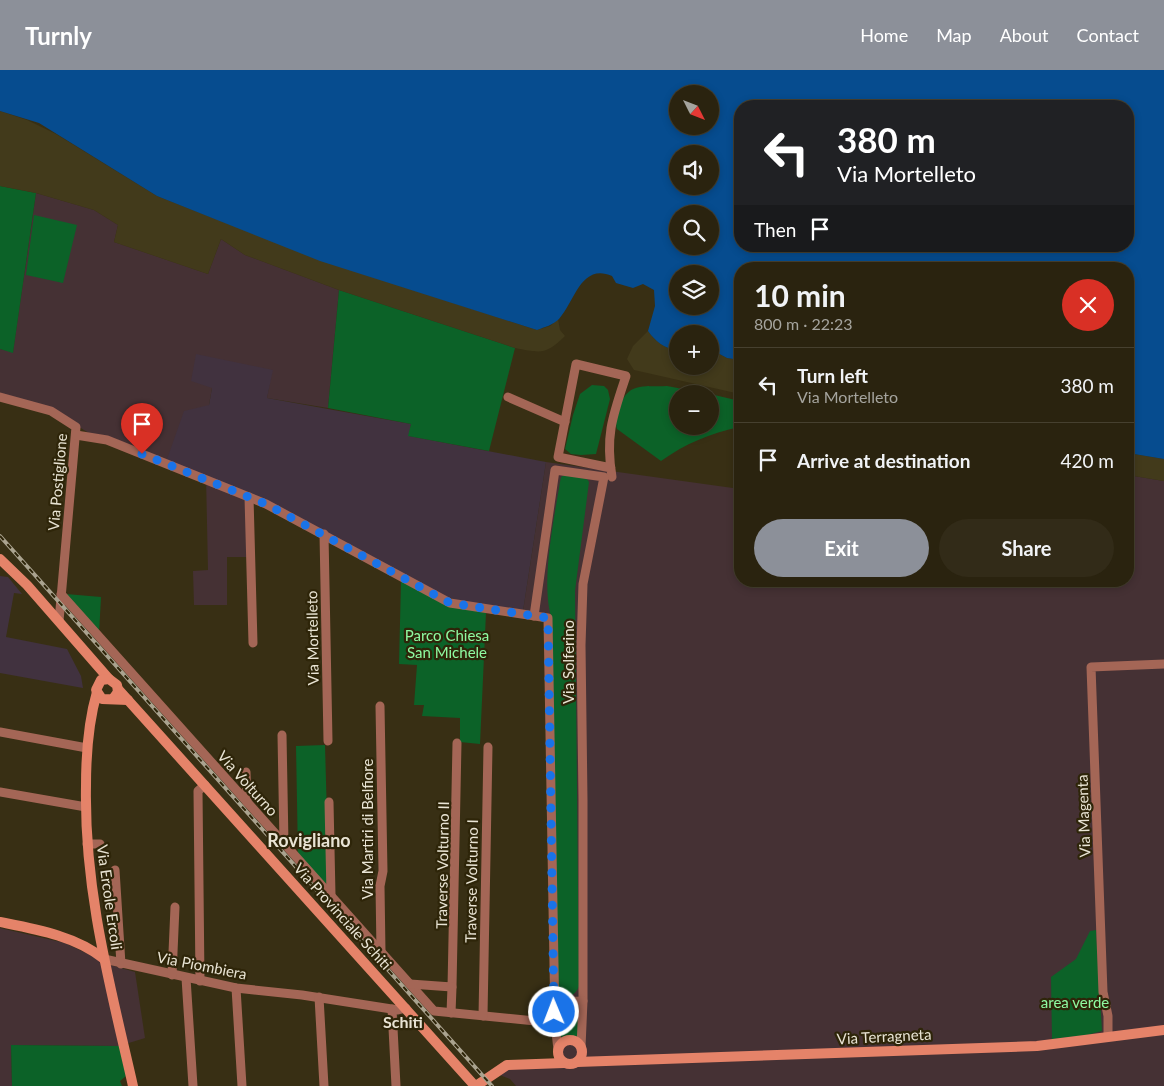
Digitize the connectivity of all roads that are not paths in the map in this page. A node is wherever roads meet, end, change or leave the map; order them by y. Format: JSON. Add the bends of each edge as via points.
{"nodes":[{"id":1,"x":0,"y":397,"type":"edge"},
{"id":2,"x":508,"y":397,"type":"dead end"},
{"id":3,"x":565,"y":422,"type":"junction"},
{"id":4,"x":76,"y":435,"type":"junction"},
{"id":5,"x":249,"y":497,"type":"junction"},
{"id":6,"x":324,"y":534,"type":"junction"},
{"id":7,"x":0,"y":560,"type":"edge"},
{"id":8,"x":62,"y":594,"type":"junction"},
{"id":9,"x":534,"y":616,"type":"junction"},
{"id":10,"x":59,"y":621,"type":"junction"},
{"id":11,"x":253,"y":644,"type":"dead end"},
{"id":12,"x":1164,"y":664,"type":"edge"},
{"id":13,"x":102,"y":684,"type":"junction"},
{"id":14,"x":118,"y":689,"type":"junction"},
{"id":15,"x":110,"y":700,"type":"junction"},
{"id":16,"x":128,"y":700,"type":"junction"},
{"id":17,"x":380,"y":706,"type":"dead end"},
{"id":18,"x":93,"y":710,"type":"junction"},
{"id":19,"x":0,"y":732,"type":"edge"},
{"id":20,"x":282,"y":735,"type":"dead end"},
{"id":21,"x":328,"y":741,"type":"dead end"},
{"id":22,"x":457,"y":743,"type":"dead end"},
{"id":23,"x":488,"y":747,"type":"dead end"},
{"id":24,"x":87,"y":748,"type":"junction"},
{"id":25,"x":246,"y":772,"type":"dead end"},
{"id":26,"x":205,"y":785,"type":"junction"},
{"id":27,"x":0,"y":792,"type":"edge"},
{"id":28,"x":246,"y":802,"type":"junction"},
{"id":29,"x":329,"y":802,"type":"dead end"},
{"id":30,"x":86,"y":807,"type":"junction"},
{"id":31,"x":284,"y":843,"type":"junction"},
{"id":32,"x":87,"y":844,"type":"junction"},
{"id":33,"x":100,"y":844,"type":"dead end"},
{"id":34,"x":115,"y":870,"type":"dead end"},
{"id":35,"x":331,"y":895,"type":"junction"},
{"id":36,"x":175,"y":908,"type":"dead end"},
{"id":37,"x":0,"y":922,"type":"edge"},
{"id":38,"x":381,"y":952,"type":"junction"},
{"id":39,"x":104,"y":959,"type":"junction"},
{"id":40,"x":121,"y":964,"type":"junction"},
{"id":41,"x":172,"y":975,"type":"junction"},
{"id":42,"x":186,"y":978,"type":"junction"},
{"id":43,"x":200,"y":981,"type":"junction"},
{"id":44,"x":410,"y":984,"type":"junction"},
{"id":45,"x":452,"y":987,"type":"junction"},
{"id":46,"x":236,"y":988,"type":"junction"},
{"id":47,"x":319,"y":998,"type":"junction"},
{"id":48,"x":584,"y":1001,"type":"junction"},
{"id":49,"x":554,"y":1002,"type":"junction"},
{"id":50,"x":392,"y":1008,"type":"junction"},
{"id":51,"x":406,"y":1008,"type":"junction"},
{"id":52,"x":451,"y":1013,"type":"junction"},
{"id":53,"x":483,"y":1016,"type":"junction"},
{"id":54,"x":555,"y":1023,"type":"junction"},
{"id":55,"x":1164,"y":1030,"type":"edge"},
{"id":56,"x":1108,"y":1036,"type":"junction"},
{"id":57,"x":580,"y":1054,"type":"junction"},
{"id":58,"x":560,"y":1056,"type":"junction"},
{"id":59,"x":465,"y":1075,"type":"junction"},
{"id":60,"x":133,"y":1086,"type":"edge"},
{"id":61,"x":193,"y":1086,"type":"edge"},
{"id":62,"x":242,"y":1086,"type":"edge"},
{"id":63,"x":324,"y":1086,"type":"edge"},
{"id":64,"x":396,"y":1086,"type":"edge"},
{"id":65,"x":465,"y":1086,"type":"edge"},
{"id":66,"x":476,"y":1086,"type":"edge"}],
"edges":[{"from":1,"to":4,"type":"street","name":"Via Postiglione","via":[[58,415],[74,424]]},
{"from":2,"to":3,"type":"street"},
{"from":3,"to":3,"type":"street","via":[[576,364],[626,376],[610,424],[612,473],[558,458]]},
{"from":4,"to":5,"type":"street","via":[[107,440]]},
{"from":4,"to":8,"type":"street","name":"Via Postiglione"},
{"from":5,"to":6,"type":"street"},
{"from":5,"to":11,"type":"street"},
{"from":6,"to":9,"type":"street","via":[[450,603]]},
{"from":6,"to":21,"type":"street","name":"Via Mortelleto"},
{"from":7,"to":10,"type":"street","via":[[27,584]]},
{"from":8,"to":10,"type":"street","name":"Via Postiglione"},
{"from":8,"to":28,"type":"street","name":"Via Volturno"},
{"from":9,"to":48,"type":"street","name":"Via Solferino","via":[[555,470],[604,477],[583,584],[581,636]]},
{"from":9,"to":49,"type":"street","name":"Via Solferino","via":[[548,618]]},
{"from":10,"to":13,"type":"street","via":[[97,665]]},
{"from":12,"to":56,"type":"street","name":"Via Magenta","via":[[1091,667],[1102,992],[1108,1016]]},
{"from":13,"to":14,"type":"street","name":"Via Provinciale Schiti","via":[[115,682]]},
{"from":13,"to":15,"type":"street","via":[[100,697]]},
{"from":13,"to":18,"type":"street","name":"Via Ercole Ercoli"},
{"from":14,"to":15,"type":"street"},
{"from":14,"to":16,"type":"street","name":"Via Provinciale Schiti"},
{"from":15,"to":16,"type":"street"},
{"from":15,"to":18,"type":"street"},
{"from":16,"to":26,"type":"street","name":"Via Provinciale Schiti"},
{"from":17,"to":38,"type":"street","name":"Via Martiri di Belfiore"},
{"from":18,"to":24,"type":"street","name":"Via Ercole Ercoli"},
{"from":19,"to":24,"type":"street"},
{"from":20,"to":31,"type":"street"},
{"from":22,"to":45,"type":"street","name":"Traverse Volturno II"},
{"from":23,"to":53,"type":"street","name":"Traverse Volturno I"},
{"from":24,"to":30,"type":"street","name":"Via Ercole Ercoli"},
{"from":25,"to":28,"type":"street"},
{"from":26,"to":43,"type":"street","via":[[198,792]]},
{"from":26,"to":51,"type":"street","name":"Via Provinciale Schiti"},
{"from":27,"to":30,"type":"street"},
{"from":28,"to":31,"type":"street","name":"Via Volturno"},
{"from":29,"to":35,"type":"street"},
{"from":30,"to":32,"type":"street","name":"Via Ercole Ercoli"},
{"from":31,"to":35,"type":"street","name":"Via Volturno"},
{"from":32,"to":33,"type":"street"},
{"from":32,"to":39,"type":"street","name":"Via Ercole Ercoli","via":[[93,904]]},
{"from":34,"to":40,"type":"street"},
{"from":35,"to":38,"type":"street","name":"Via Volturno"},
{"from":36,"to":41,"type":"street"},
{"from":37,"to":39,"type":"street","name":"Via Piombiera","via":[[70,940]]},
{"from":38,"to":44,"type":"street","name":"Via Volturno"},
{"from":39,"to":40,"type":"street","name":"Via Piombiera"},
{"from":39,"to":60,"type":"street","name":"Via Ercole Ercoli"},
{"from":40,"to":41,"type":"street","name":"Via Piombiera"},
{"from":41,"to":42,"type":"street","name":"Via Piombiera"},
{"from":42,"to":43,"type":"street","name":"Via Piombiera"},
{"from":42,"to":61,"type":"street"},
{"from":43,"to":46,"type":"street","name":"Via Piombiera"},
{"from":44,"to":45,"type":"street"},
{"from":44,"to":52,"type":"street","name":"Via Volturno","via":[[434,1011]]},
{"from":45,"to":52,"type":"street","name":"Traverse Volturno II"},
{"from":46,"to":47,"type":"street","name":"Via Piombiera"},
{"from":46,"to":62,"type":"street"},
{"from":47,"to":50,"type":"street","name":"Via Piombiera"},
{"from":47,"to":63,"type":"street"},
{"from":48,"to":49,"type":"street"},
{"from":48,"to":57,"type":"street","name":"Via Solferino"},
{"from":49,"to":54,"type":"street","name":"Via Solferino"},
{"from":50,"to":51,"type":"street","name":"Via Piombiera"},
{"from":50,"to":64,"type":"street"},
{"from":51,"to":59,"type":"street","name":"Via Provinciale Schiti"},
{"from":52,"to":53,"type":"street","name":"Via Volturno"},
{"from":53,"to":54,"type":"street","name":"Via Volturno"},
{"from":54,"to":58,"type":"street","name":"Via Solferino"},
{"from":55,"to":56,"type":"street","name":"Via Terragneta"},
{"from":56,"to":57,"type":"street","name":"Via Terragneta","via":[[1037,1046],[604,1062]]},
{"from":57,"to":58,"type":"street","via":[[569,1064]]},
{"from":57,"to":58,"type":"street","via":[[576,1041],[568,1040],[561,1043]]},
{"from":58,"to":66,"type":"street","via":[[549,1062],[507,1065]]},
{"from":59,"to":65,"type":"street"},
{"from":59,"to":66,"type":"street","name":"Via Provinciale Schiti"}]}
